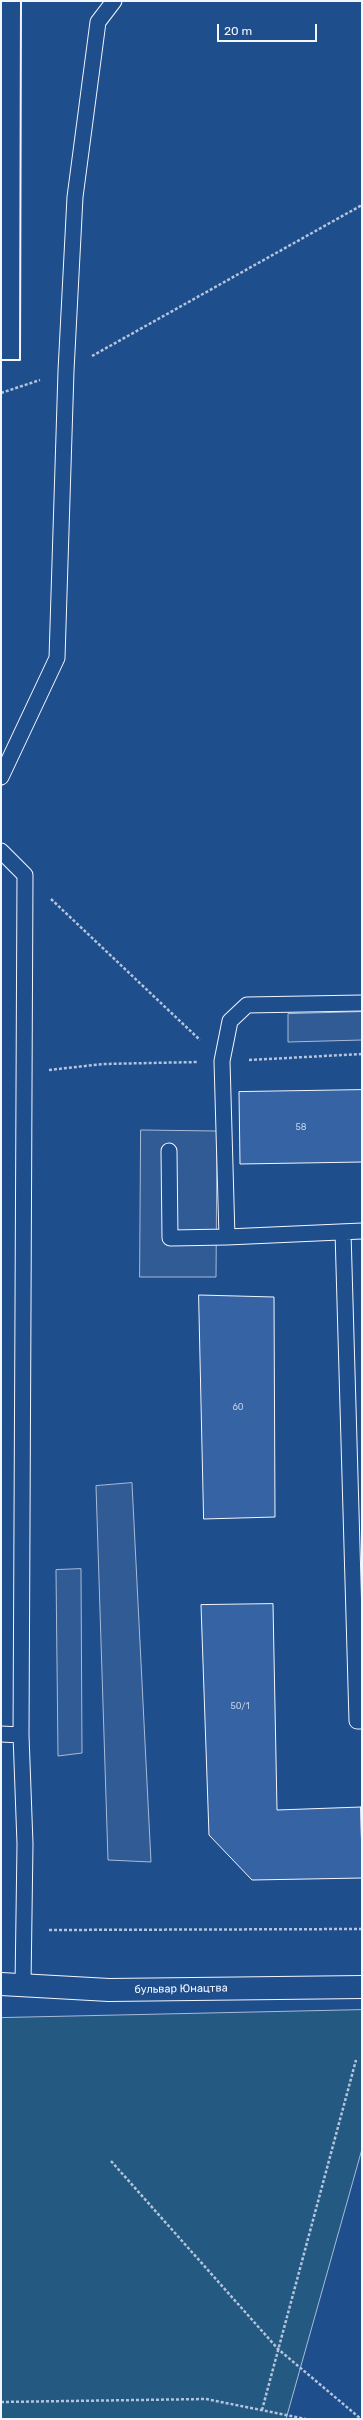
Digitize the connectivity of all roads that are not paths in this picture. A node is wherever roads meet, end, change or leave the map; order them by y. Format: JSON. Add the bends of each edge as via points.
{"nodes":[{"id":1,"x":114,"y":1,"type":"edge"},
{"id":2,"x":1,"y":777,"type":"edge"},
{"id":3,"x":1,"y":851,"type":"edge"},
{"id":4,"x":362,"y":1003,"type":"edge"},
{"id":5,"x":169,"y":1151,"type":"dead end"},
{"id":6,"x":362,"y":1231,"type":"edge"},
{"id":7,"x":343,"y":1232,"type":"junction"},
{"id":8,"x":228,"y":1237,"type":"junction"},
{"id":9,"x":362,"y":1721,"type":"edge"},
{"id":10,"x":1,"y":1734,"type":"edge"},
{"id":11,"x":21,"y":1735,"type":"junction"},
{"id":12,"x":1,"y":1984,"type":"edge"},
{"id":13,"x":23,"y":1985,"type":"junction"},
{"id":14,"x":362,"y":1987,"type":"edge"}],
"edges":[{"from":1,"to":2,"type":"lane","via":[[98,22],[75,196],[66,371],[57,658]]},
{"from":3,"to":11,"type":"lane","via":[[25,875]]},
{"from":4,"to":8,"type":"lane","via":[[247,1005],[230,1022],[222,1061]]},
{"from":5,"to":8,"type":"lane","via":[[170,1238]]},
{"from":6,"to":7,"type":"lane"},
{"from":7,"to":8,"type":"lane"},
{"from":7,"to":9,"type":"lane","via":[[357,1722]]},
{"from":10,"to":11,"type":"lane"},
{"from":11,"to":13,"type":"lane","via":[[25,1844]]},
{"from":12,"to":13,"type":"street","name":"бульвар Юнацтва"},
{"from":13,"to":14,"type":"street","name":"бульвар Юнацтва","via":[[109,1990]]}]}
